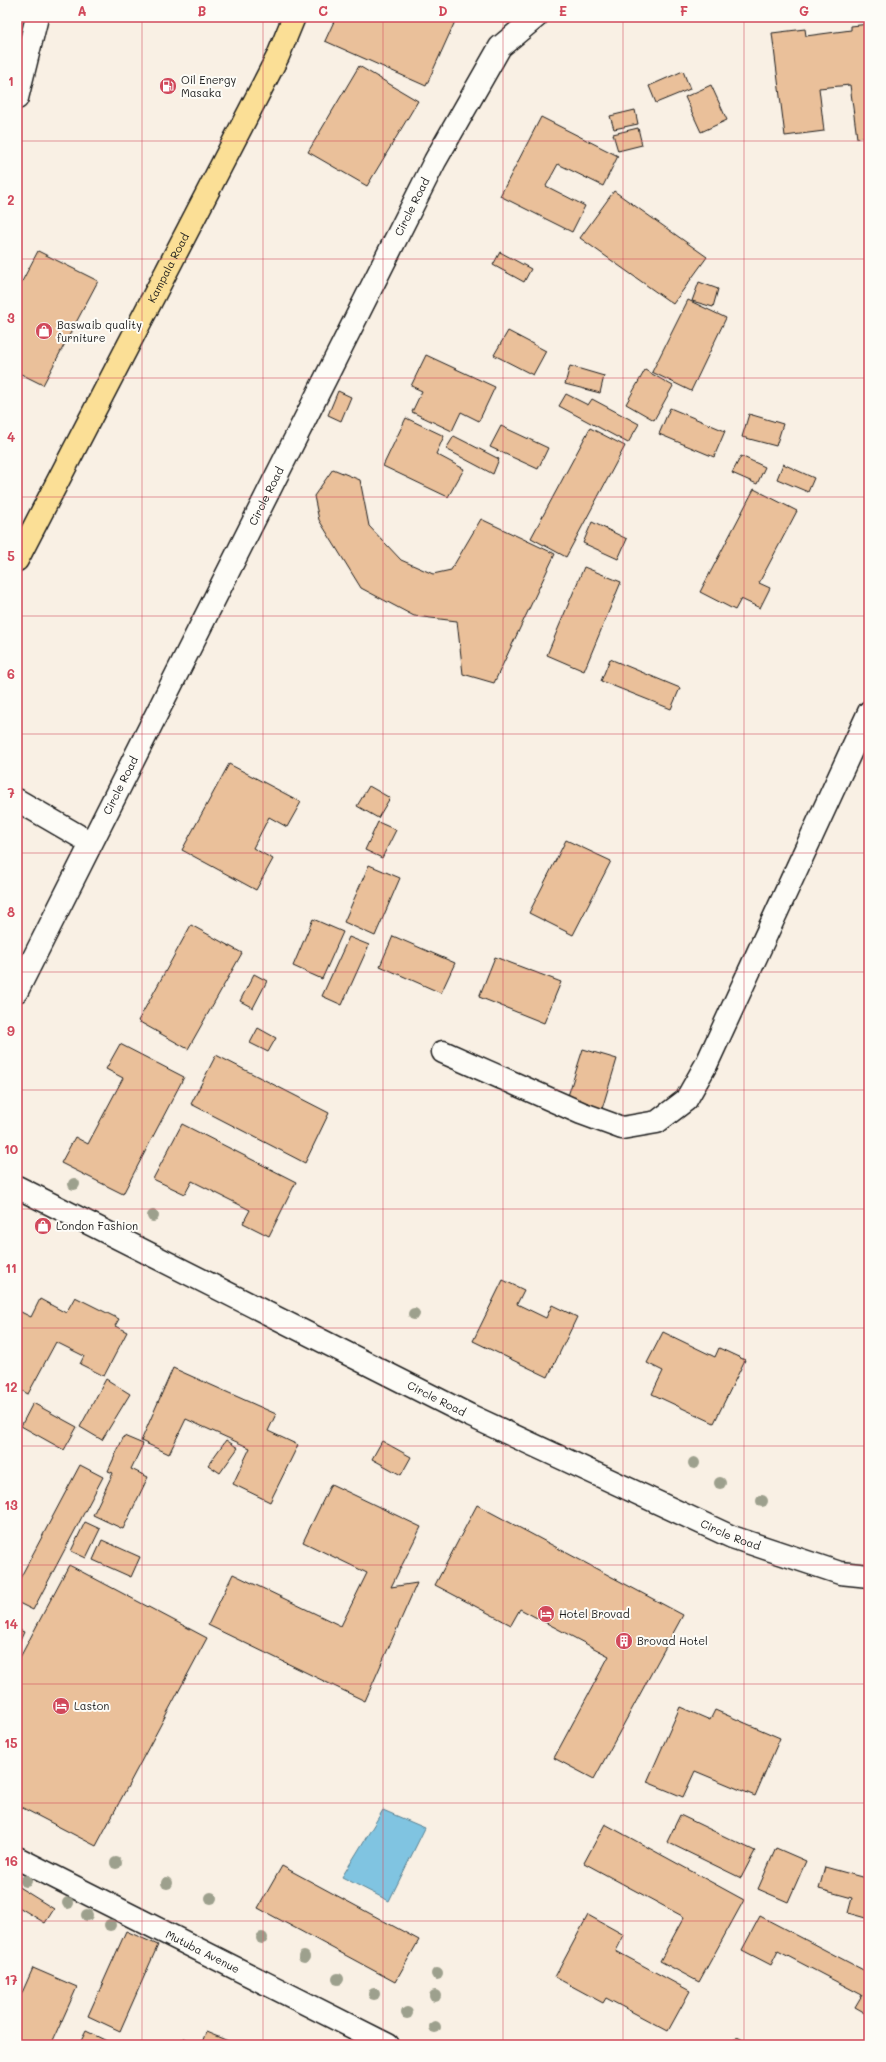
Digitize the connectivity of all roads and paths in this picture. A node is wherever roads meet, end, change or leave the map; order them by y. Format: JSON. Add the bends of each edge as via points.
{"nodes":[{"id":1,"x":37,"y":17,"type":"edge"},
{"id":2,"x":294,"y":17,"type":"edge"},
{"id":3,"x":536,"y":17,"type":"edge"},
{"id":4,"x":17,"y":98,"type":"edge"},
{"id":5,"x":17,"y":560,"type":"edge"},
{"id":6,"x":869,"y":712,"type":"edge"},
{"id":7,"x":17,"y":800,"type":"edge"},
{"id":8,"x":91,"y":843,"type":"junction"},
{"id":9,"x":17,"y":991,"type":"edge"},
{"id":10,"x":443,"y":1052,"type":"dead end"},
{"id":11,"x":17,"y":1187,"type":"edge"},
{"id":12,"x":869,"y":1576,"type":"edge"},
{"id":13,"x":17,"y":1858,"type":"edge"},
{"id":14,"x":388,"y":2045,"type":"edge"}],
"edges":[{"from":1,"to":4,"type":"street"},
{"from":2,"to":5,"type":"main road","name":"Kampala Road","via":[[278,56]]},
{"from":3,"to":8,"type":"street","name":"Circle Road","via":[[500,47],[435,161]]},
{"from":6,"to":10,"type":"street","via":[[707,1062],[686,1100],[657,1122],[622,1128],[581,1113]]},
{"from":7,"to":8,"type":"street"},
{"from":8,"to":9,"type":"street","name":"Circle Road"},
{"from":11,"to":12,"type":"street","name":"Circle Road","via":[[469,1415],[732,1538],[840,1573]]},
{"from":13,"to":14,"type":"street","name":"Mutuba Avenue"}]}
